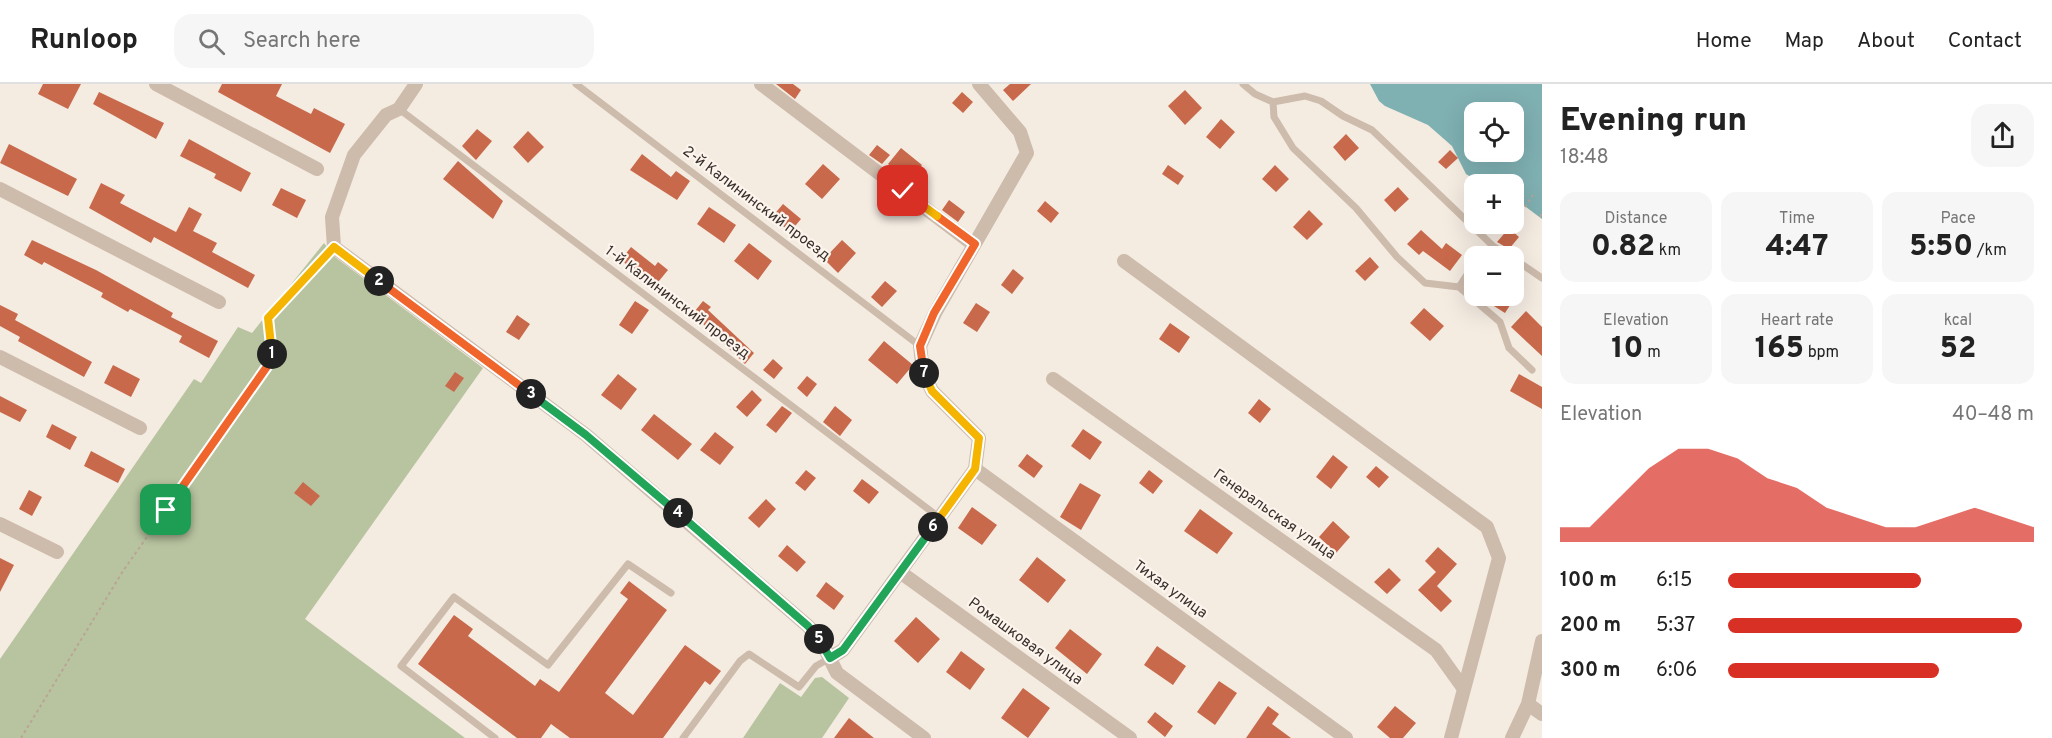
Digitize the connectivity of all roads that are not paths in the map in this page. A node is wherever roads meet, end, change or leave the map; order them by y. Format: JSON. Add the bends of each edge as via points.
{"nodes":[{"id":1,"x":156,"y":84,"type":"edge"},
{"id":2,"x":416,"y":84,"type":"edge"},
{"id":3,"x":576,"y":84,"type":"edge"},
{"id":4,"x":761,"y":84,"type":"edge"},
{"id":5,"x":979,"y":84,"type":"edge"},
{"id":6,"x":1243,"y":84,"type":"edge"},
{"id":7,"x":1273,"y":102,"type":"junction"},
{"id":8,"x":399,"y":109,"type":"junction"},
{"id":9,"x":317,"y":169,"type":"dead end"},
{"id":10,"x":0,"y":189,"type":"edge"},
{"id":11,"x":975,"y":244,"type":"junction"},
{"id":12,"x":1493,"y":246,"type":"edge"},
{"id":13,"x":1125,"y":261,"type":"dead end"},
{"id":14,"x":1524,"y":266,"type":"edge"},
{"id":15,"x":1542,"y":278,"type":"edge"},
{"id":16,"x":1464,"y":279,"type":"edge"},
{"id":17,"x":1459,"y":287,"type":"junction"},
{"id":18,"x":219,"y":302,"type":"dead end"},
{"id":19,"x":920,"y":346,"type":"junction"},
{"id":20,"x":0,"y":357,"type":"edge"},
{"id":21,"x":1532,"y":370,"type":"dead end"},
{"id":22,"x":1053,"y":379,"type":"dead end"},
{"id":23,"x":140,"y":428,"type":"dead end"},
{"id":24,"x":975,"y":469,"type":"junction"},
{"id":25,"x":940,"y":518,"type":"junction"},
{"id":26,"x":0,"y":524,"type":"edge"},
{"id":27,"x":57,"y":552,"type":"dead end"},
{"id":28,"x":900,"y":572,"type":"junction"},
{"id":29,"x":671,"y":592,"type":"dead end"},
{"id":30,"x":1542,"y":641,"type":"edge"},
{"id":31,"x":830,"y":658,"type":"junction"},
{"id":32,"x":1464,"y":689,"type":"junction"},
{"id":33,"x":1528,"y":705,"type":"junction"},
{"id":34,"x":1542,"y":714,"type":"edge"},
{"id":35,"x":495,"y":738,"type":"edge"},
{"id":36,"x":683,"y":738,"type":"edge"},
{"id":37,"x":924,"y":738,"type":"edge"},
{"id":38,"x":1130,"y":738,"type":"edge"},
{"id":39,"x":1346,"y":738,"type":"edge"},
{"id":40,"x":1451,"y":738,"type":"edge"},
{"id":41,"x":1512,"y":738,"type":"edge"}],
"edges":[{"from":1,"to":9,"type":"street"},
{"from":2,"to":8,"type":"street"},
{"from":3,"to":19,"type":"lane","name":"2-й Калининский проезд"},
{"from":4,"to":11,"type":"street"},
{"from":5,"to":11,"type":"street","via":[[1020,132],[1027,153]]},
{"from":6,"to":7,"type":"lane"},
{"from":7,"to":12,"type":"lane","via":[[1305,96],[1372,130]]},
{"from":7,"to":17,"type":"lane","via":[[1275,117],[1293,148],[1356,208],[1397,257],[1425,283]]},
{"from":8,"to":25,"type":"lane","name":"1-й Калининский проезд"},
{"from":8,"to":31,"type":"street","via":[[386,115],[354,155],[333,217],[334,247],[586,435],[808,626]]},
{"from":10,"to":18,"type":"street"},
{"from":11,"to":19,"type":"street","via":[[934,313]]},
{"from":13,"to":32,"type":"street","via":[[1487,527],[1499,558]]},
{"from":14,"to":15,"type":"lane"},
{"from":16,"to":17,"type":"lane"},
{"from":17,"to":21,"type":"lane","via":[[1500,322],[1509,348]]},
{"from":19,"to":24,"type":"street","via":[[923,371],[932,391],[979,438]]},
{"from":20,"to":23,"type":"street"},
{"from":22,"to":32,"type":"street","name":"Генеральская улица","via":[[1436,650]]},
{"from":24,"to":25,"type":"street"},
{"from":24,"to":39,"type":"street","name":"Тихая улица"},
{"from":25,"to":28,"type":"street"},
{"from":26,"to":27,"type":"street"},
{"from":28,"to":31,"type":"street","via":[[843,650]]},
{"from":28,"to":38,"type":"street","name":"Ромашковая улица"},
{"from":29,"to":35,"type":"lane","via":[[628,564],[548,665],[454,597],[400,666]]},
{"from":30,"to":33,"type":"street"},
{"from":31,"to":36,"type":"lane","via":[[816,666],[800,687],[749,654]]},
{"from":31,"to":37,"type":"street","via":[[837,673]]},
{"from":32,"to":40,"type":"street"},
{"from":33,"to":34,"type":"street"},
{"from":33,"to":41,"type":"street"}]}
